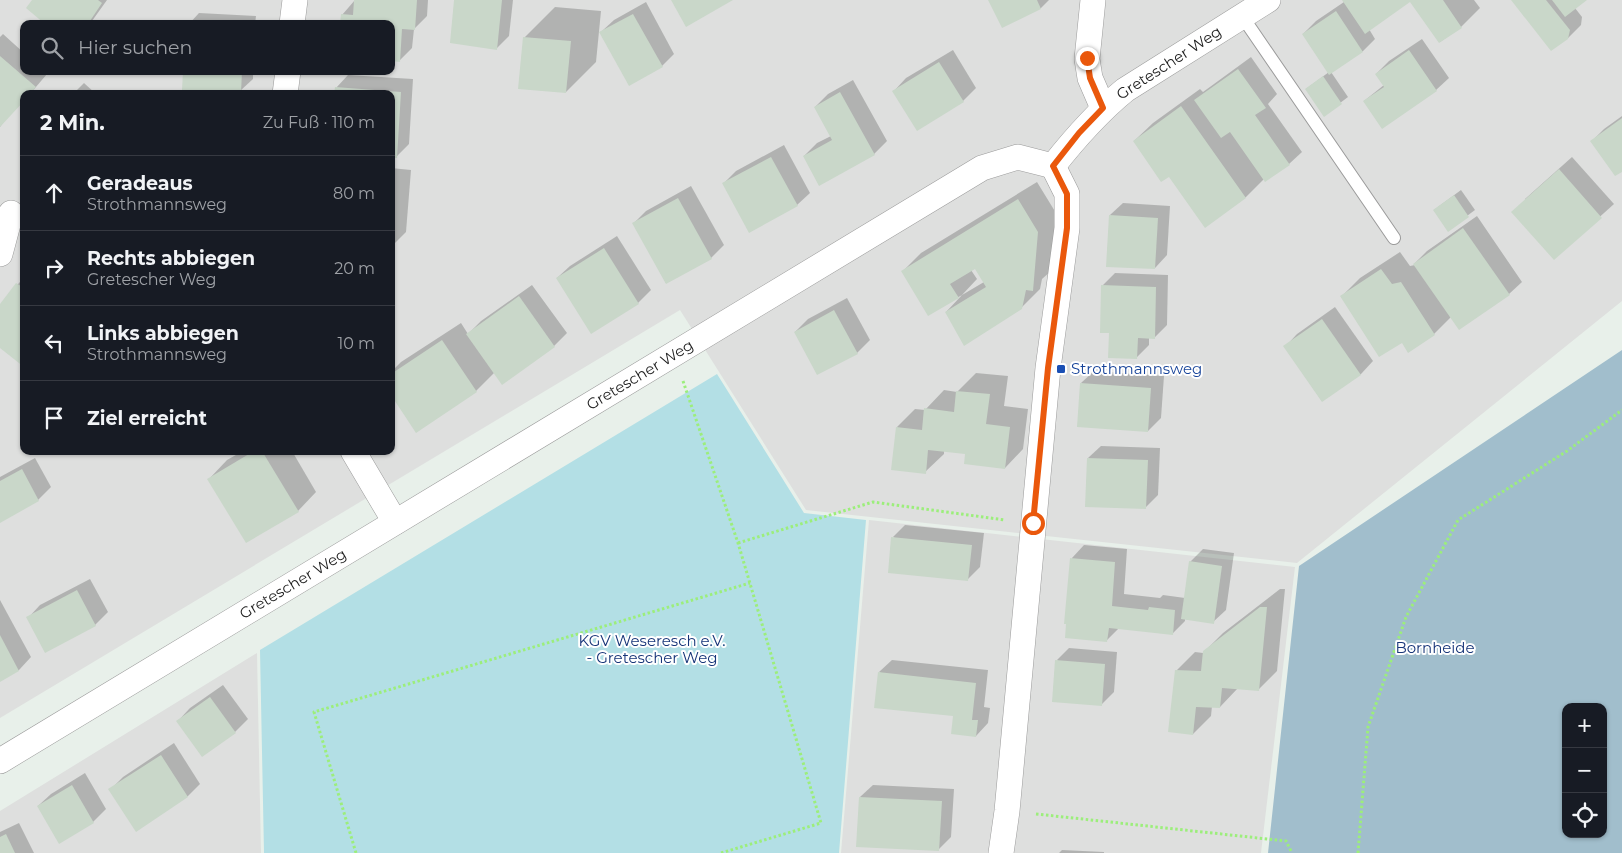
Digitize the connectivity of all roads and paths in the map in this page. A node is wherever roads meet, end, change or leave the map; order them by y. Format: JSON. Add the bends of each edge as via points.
{"nodes":[{"id":1,"x":1093,"y":0,"type":"edge"},
{"id":2,"x":1268,"y":0,"type":"edge"},
{"id":3,"x":1242,"y":16,"type":"junction"},
{"id":4,"x":287,"y":75,"type":"edge"},
{"id":5,"x":286,"y":90,"type":"edge"},
{"id":6,"x":1103,"y":108,"type":"junction"},
{"id":7,"x":1053,"y":166,"type":"junction"},
{"id":8,"x":20,"y":228,"type":"edge"},
{"id":9,"x":1394,"y":238,"type":"dead end"},
{"id":10,"x":0,"y":254,"type":"edge"},
{"id":11,"x":672,"y":356,"type":"junction"},
{"id":12,"x":1622,"y":410,"type":"edge"},
{"id":13,"x":355,"y":455,"type":"edge"},
{"id":14,"x":396,"y":522,"type":"junction"},
{"id":15,"x":1033,"y":523,"type":"junction"},
{"id":16,"x":738,"y":543,"type":"junction"},
{"id":17,"x":750,"y":582,"type":"junction"},
{"id":18,"x":0,"y":761,"type":"edge"},
{"id":19,"x":1007,"y":811,"type":"junction"},
{"id":20,"x":356,"y":853,"type":"edge"},
{"id":21,"x":721,"y":853,"type":"edge"},
{"id":22,"x":1001,"y":853,"type":"edge"},
{"id":23,"x":1292,"y":853,"type":"edge"},
{"id":24,"x":1358,"y":853,"type":"edge"}],
"edges":[{"from":1,"to":6,"type":"street","via":[[1087,58],[1090,78]]},
{"from":2,"to":3,"type":"street","name":"Gretescher Weg"},
{"from":3,"to":6,"type":"street","name":"Gretescher Weg","via":[[1124,90]]},
{"from":3,"to":9,"type":"lane"},
{"from":4,"to":5,"type":"street"},
{"from":6,"to":7,"type":"street","name":"Gretescher Weg"},
{"from":7,"to":11,"type":"street","name":"Gretescher Weg","via":[[1018,157],[982,168]]},
{"from":7,"to":15,"type":"street","via":[[1067,194],[1067,228],[1048,368]]},
{"from":8,"to":10,"type":"street","via":[[11,213]]},
{"from":11,"to":14,"type":"street","name":"Gretescher Weg"},
{"from":11,"to":16,"type":"path","via":[[686,388]]},
{"from":12,"to":24,"type":"path","via":[[1567,451],[1458,520],[1406,617],[1368,727]]},
{"from":13,"to":14,"type":"street"},
{"from":14,"to":18,"type":"street","name":"Gretescher Weg"},
{"from":15,"to":16,"type":"path","via":[[873,502]]},
{"from":15,"to":19,"type":"street"},
{"from":16,"to":17,"type":"path"},
{"from":17,"to":20,"type":"path","via":[[314,712]]},
{"from":17,"to":21,"type":"path","via":[[821,823]]},
{"from":19,"to":22,"type":"street"},
{"from":19,"to":23,"type":"path","via":[[1286,841]]}]}
